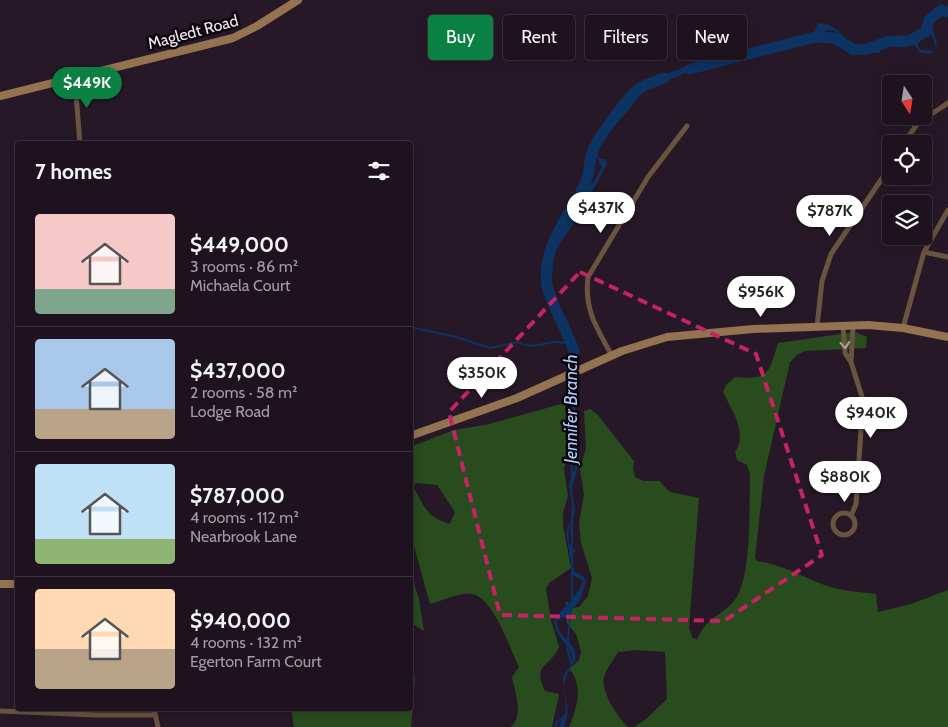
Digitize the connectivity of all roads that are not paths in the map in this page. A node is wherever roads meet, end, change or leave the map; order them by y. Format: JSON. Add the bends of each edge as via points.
{"nodes":[{"id":1,"x":298,"y":0,"type":"edge"},
{"id":2,"x":72,"y":77,"type":"junction"},
{"id":3,"x":0,"y":96,"type":"edge"},
{"id":4,"x":948,"y":103,"type":"edge"},
{"id":5,"x":687,"y":126,"type":"dead end"},
{"id":6,"x":909,"y":135,"type":"edge"},
{"id":7,"x":80,"y":141,"type":"edge"},
{"id":8,"x":882,"y":178,"type":"edge"},
{"id":9,"x":948,"y":210,"type":"edge"},
{"id":10,"x":924,"y":252,"type":"junction"},
{"id":11,"x":948,"y":257,"type":"edge"},
{"id":12,"x":817,"y":326,"type":"junction"},
{"id":13,"x":844,"y":326,"type":"junction"},
{"id":14,"x":853,"y":326,"type":"junction"},
{"id":15,"x":903,"y":328,"type":"junction"},
{"id":16,"x":948,"y":338,"type":"edge"},
{"id":17,"x":612,"y":356,"type":"junction"},
{"id":18,"x":851,"y":362,"type":"junction"},
{"id":19,"x":413,"y":435,"type":"edge"},
{"id":20,"x":851,"y":516,"type":"junction"},
{"id":21,"x":0,"y":584,"type":"edge"},
{"id":22,"x":15,"y":584,"type":"edge"},
{"id":23,"x":0,"y":711,"type":"edge"},
{"id":24,"x":155,"y":712,"type":"edge"},
{"id":25,"x":158,"y":727,"type":"edge"}],
"edges":[{"from":1,"to":2,"type":"street","name":"Magledt Road","via":[[233,38]]},
{"from":2,"to":3,"type":"street","name":"Magledt Road"},
{"from":2,"to":7,"type":"street"},
{"from":4,"to":6,"type":"street","via":[[918,123]]},
{"from":5,"to":17,"type":"street","via":[[648,177],[588,277],[588,310]]},
{"from":8,"to":12,"type":"street","via":[[831,254],[822,281]]},
{"from":9,"to":10,"type":"street"},
{"from":10,"to":11,"type":"street"},
{"from":10,"to":15,"type":"street"},
{"from":12,"to":13,"type":"street"},
{"from":12,"to":17,"type":"street","via":[[686,334],[649,341]]},
{"from":13,"to":14,"type":"street"},
{"from":13,"to":18,"type":"street","one_way":true,"via":[[845,353]]},
{"from":14,"to":15,"type":"street"},
{"from":14,"to":18,"type":"street"},
{"from":15,"to":16,"type":"street"},
{"from":17,"to":19,"type":"street","via":[[500,405]]},
{"from":18,"to":20,"type":"street","via":[[863,400],[863,412],[856,504]]},
{"from":20,"to":20,"type":"street","via":[[841,513],[835,517],[832,524],[836,532],[846,535],[853,530]]},
{"from":21,"to":22,"type":"street"},
{"from":23,"to":24,"type":"street","via":[[96,715]]},
{"from":24,"to":25,"type":"street"}]}
